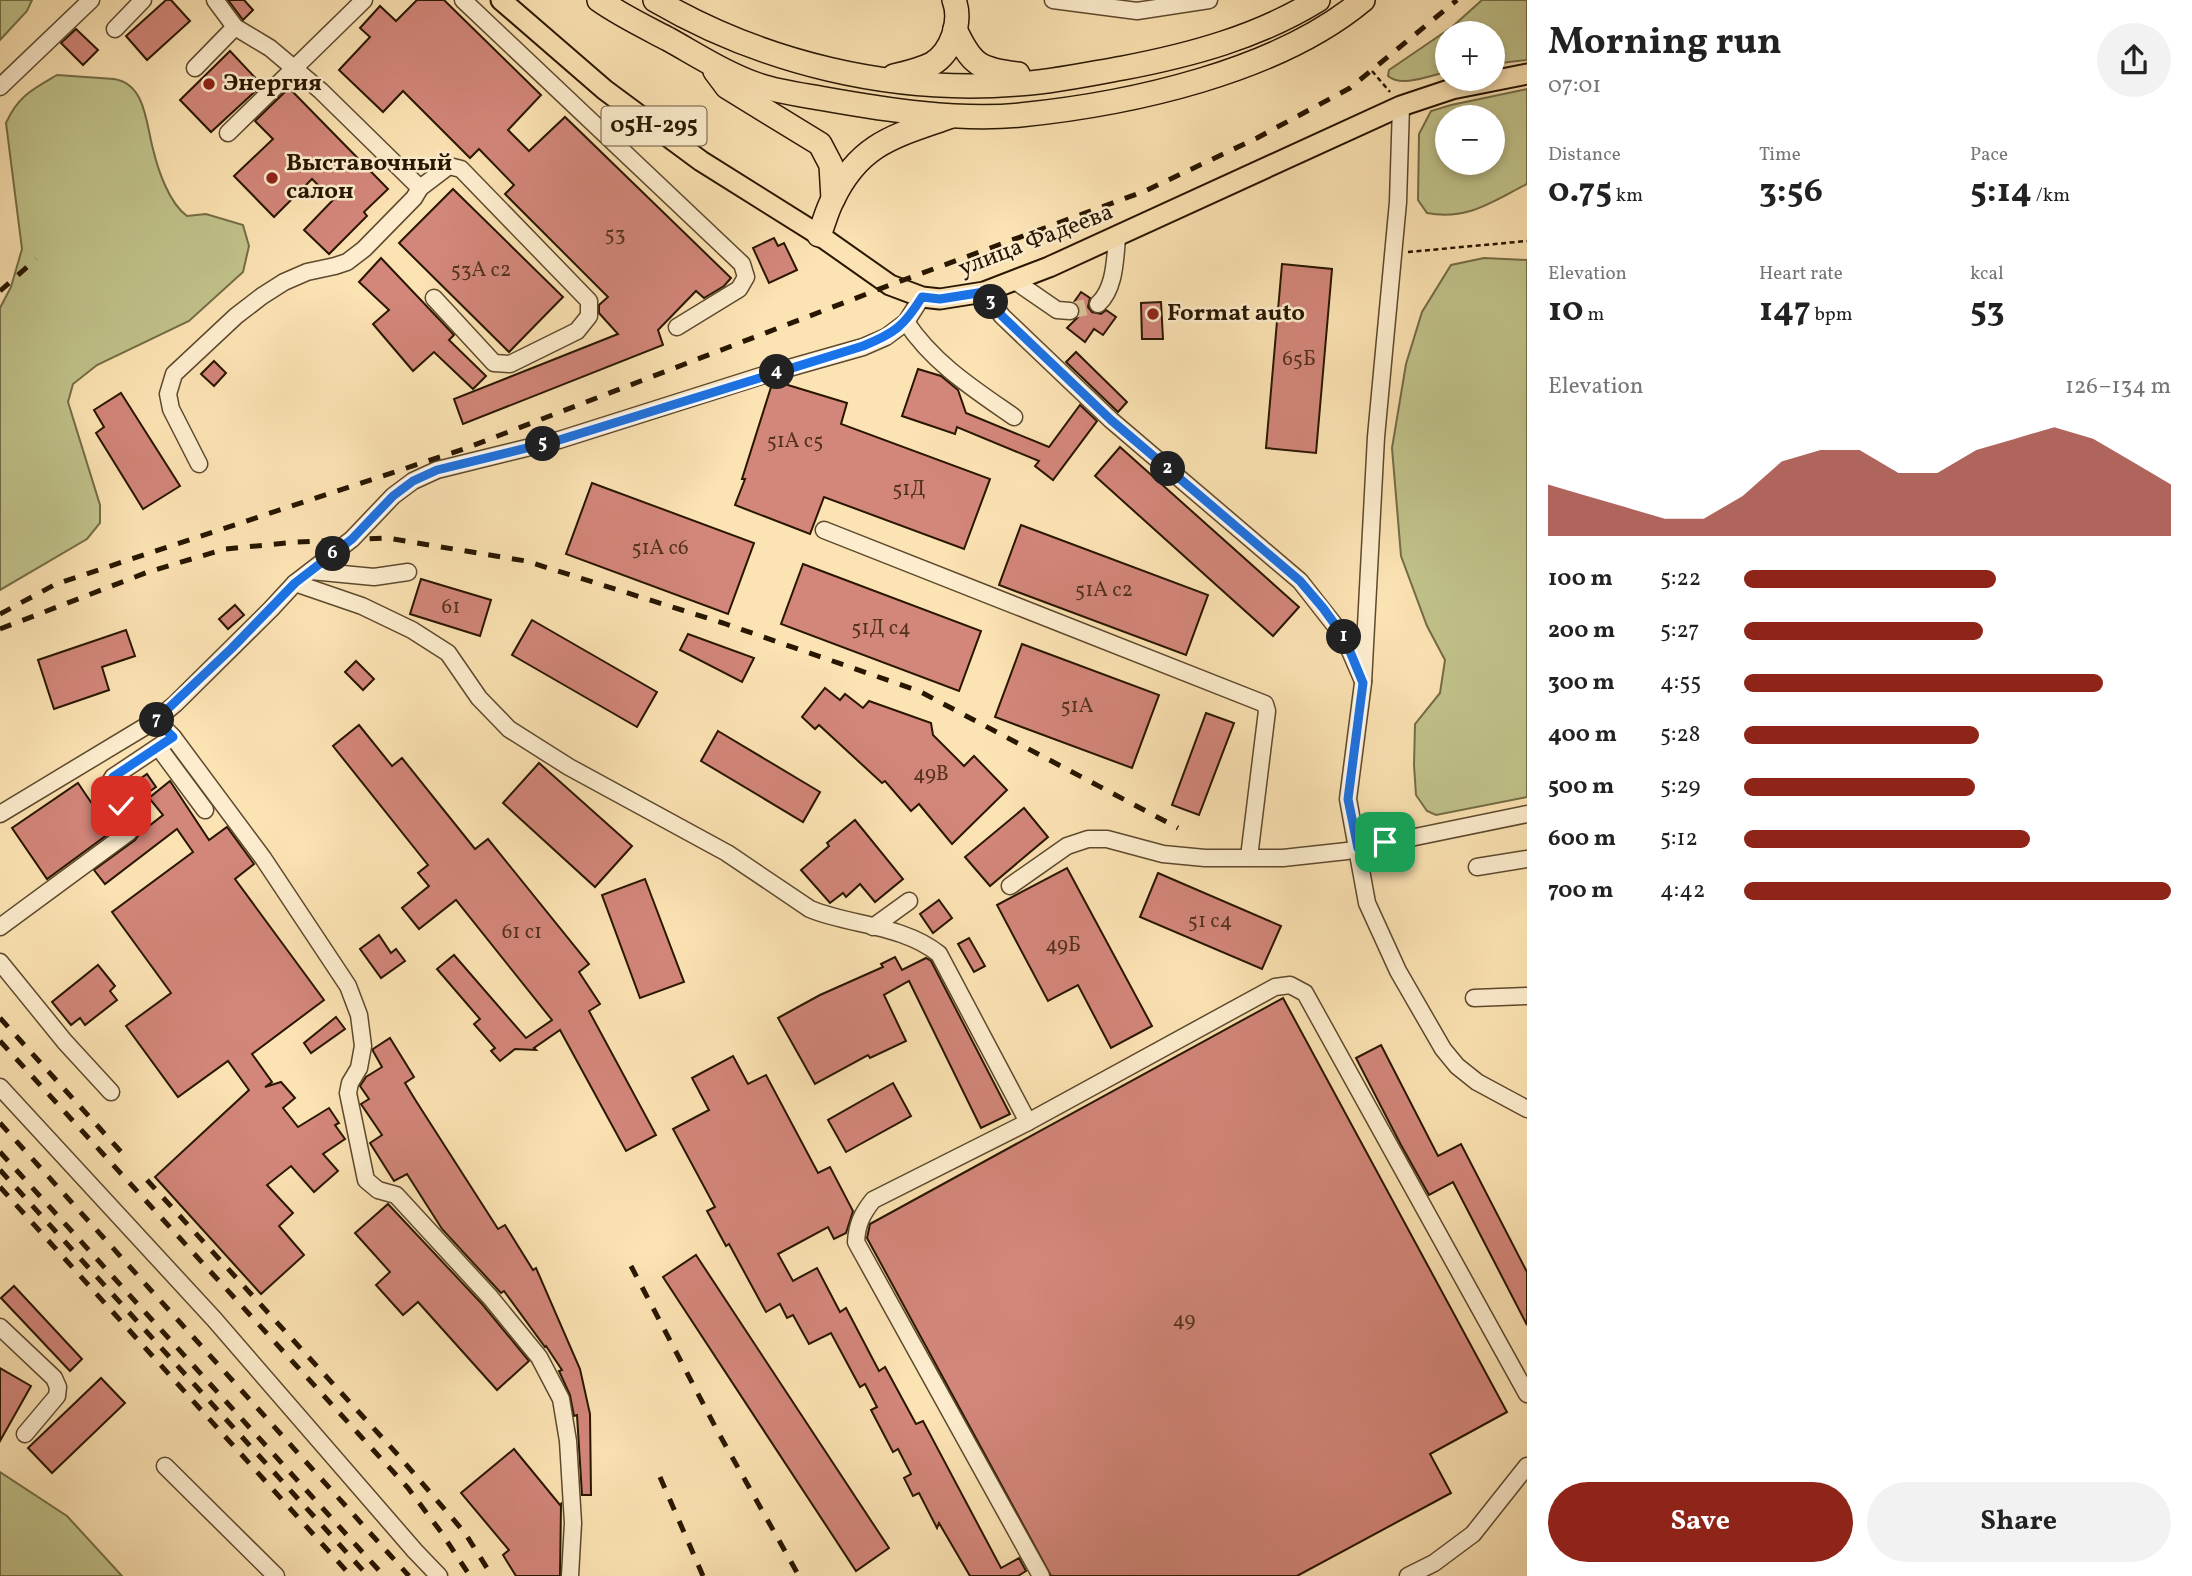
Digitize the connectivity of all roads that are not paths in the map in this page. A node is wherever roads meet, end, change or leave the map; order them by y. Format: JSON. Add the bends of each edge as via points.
{"nodes":[{"id":1,"x":91,"y":0,"type":"edge"},
{"id":2,"x":143,"y":0,"type":"edge"},
{"id":3,"x":215,"y":0,"type":"edge"},
{"id":4,"x":364,"y":0,"type":"edge"},
{"id":5,"x":463,"y":0,"type":"edge"},
{"id":6,"x":501,"y":0,"type":"edge"},
{"id":7,"x":599,"y":0,"type":"edge"},
{"id":8,"x":655,"y":0,"type":"edge"},
{"id":9,"x":954,"y":0,"type":"edge"},
{"id":10,"x":1053,"y":0,"type":"edge"},
{"id":11,"x":1209,"y":0,"type":"edge"},
{"id":12,"x":1318,"y":0,"type":"edge"},
{"id":13,"x":1363,"y":0,"type":"edge"},
{"id":14,"x":235,"y":27,"type":"junction"},
{"id":15,"x":115,"y":29,"type":"dead end"},
{"id":16,"x":955,"y":29,"type":"junction"},
{"id":17,"x":709,"y":62,"type":"junction"},
{"id":18,"x":195,"y":68,"type":"dead end"},
{"id":19,"x":294,"y":68,"type":"junction"},
{"id":20,"x":1527,"y":74,"type":"edge"},
{"id":21,"x":1061,"y":79,"type":"junction"},
{"id":22,"x":878,"y":80,"type":"junction"},
{"id":23,"x":0,"y":87,"type":"edge"},
{"id":24,"x":1401,"y":106,"type":"junction"},
{"id":25,"x":956,"y":115,"type":"junction"},
{"id":26,"x":228,"y":133,"type":"dead end"},
{"id":27,"x":420,"y":188,"type":"junction"},
{"id":28,"x":832,"y":200,"type":"junction"},
{"id":29,"x":819,"y":234,"type":"junction"},
{"id":30,"x":1117,"y":238,"type":"junction"},
{"id":31,"x":1015,"y":281,"type":"junction"},
{"id":32,"x":984,"y":292,"type":"junction"},
{"id":33,"x":922,"y":297,"type":"junction"},
{"id":34,"x":434,"y":298,"type":"dead end"},
{"id":35,"x":1098,"y":304,"type":"dead end"},
{"id":36,"x":1070,"y":311,"type":"tunnel mouth"},
{"id":37,"x":906,"y":322,"type":"junction"},
{"id":38,"x":677,"y":327,"type":"dead end"},
{"id":39,"x":1014,"y":417,"type":"dead end"},
{"id":40,"x":199,"y":464,"type":"dead end"},
{"id":41,"x":824,"y":530,"type":"dead end"},
{"id":42,"x":310,"y":571,"type":"junction"},
{"id":43,"x":408,"y":572,"type":"dead end"},
{"id":44,"x":295,"y":583,"type":"junction"},
{"id":45,"x":1363,"y":683,"type":"junction"},
{"id":46,"x":156,"y":720,"type":"junction"},
{"id":47,"x":173,"y":737,"type":"junction"},
{"id":48,"x":159,"y":748,"type":"junction"},
{"id":49,"x":205,"y":810,"type":"dead end"},
{"id":50,"x":1,"y":812,"type":"edge"},
{"id":51,"x":1527,"y":814,"type":"edge"},
{"id":52,"x":1358,"y":848,"type":"junction"},
{"id":53,"x":1249,"y":857,"type":"junction"},
{"id":54,"x":1527,"y":859,"type":"edge"},
{"id":55,"x":1477,"y":867,"type":"dead end"},
{"id":56,"x":1010,"y":886,"type":"dead end"},
{"id":57,"x":909,"y":901,"type":"dead end"},
{"id":58,"x":0,"y":927,"type":"edge"},
{"id":59,"x":873,"y":928,"type":"junction"},
{"id":60,"x":0,"y":962,"type":"edge"},
{"id":61,"x":1527,"y":996,"type":"edge"},
{"id":62,"x":1474,"y":998,"type":"dead end"},
{"id":63,"x":0,"y":1087,"type":"edge"},
{"id":64,"x":111,"y":1092,"type":"dead end"},
{"id":65,"x":1527,"y":1109,"type":"edge"},
{"id":66,"x":1028,"y":1122,"type":"junction"},
{"id":67,"x":0,"y":1327,"type":"edge"},
{"id":68,"x":1527,"y":1394,"type":"edge"},
{"id":69,"x":25,"y":1434,"type":"dead end"},
{"id":70,"x":165,"y":1466,"type":"dead end"},
{"id":71,"x":1527,"y":1466,"type":"edge"},
{"id":72,"x":276,"y":1576,"type":"edge"},
{"id":73,"x":439,"y":1576,"type":"edge"},
{"id":74,"x":570,"y":1576,"type":"edge"},
{"id":75,"x":1041,"y":1576,"type":"edge"},
{"id":76,"x":1408,"y":1576,"type":"edge"}],
"edges":[{"from":1,"to":23,"type":"street"},
{"from":2,"to":15,"type":"street"},
{"from":3,"to":14,"type":"street"},
{"from":4,"to":19,"type":"street"},
{"from":5,"to":38,"type":"street","via":[[743,264],[746,277],[739,289]]},
{"from":6,"to":29,"type":"main road","name":"улица Фадеева","number":"05Н-295","via":[[605,90],[701,161]]},
{"from":7,"to":17,"type":"highway"},
{"from":8,"to":22,"type":"highway","via":[[718,34],[823,68]]},
{"from":9,"to":16,"type":"highway","via":[[958,11]]},
{"from":10,"to":11,"type":"street","via":[[1137,11]]},
{"from":12,"to":21,"type":"highway","via":[[1270,26],[1203,50]]},
{"from":13,"to":25,"type":"highway","via":[[1282,50],[1192,84],[1019,115]]},
{"from":14,"to":18,"type":"street"},
{"from":14,"to":19,"type":"street"},
{"from":16,"to":21,"type":"highway","via":[[978,66]]},
{"from":16,"to":22,"type":"highway","via":[[948,47],[930,65]]},
{"from":17,"to":25,"type":"highway","via":[[758,85],[873,108]]},
{"from":17,"to":28,"type":"highway","number":"05Н-295","via":[[727,87],[820,144],[831,165]]},
{"from":19,"to":26,"type":"street"},
{"from":19,"to":27,"type":"street"},
{"from":20,"to":24,"type":"main road","name":"улица Фадеева","via":[[1452,89]]},
{"from":21,"to":22,"type":"highway","via":[[968,86]]},
{"from":24,"to":30,"type":"main road","name":"улица Фадеева"},
{"from":24,"to":45,"type":"street"},
{"from":25,"to":28,"type":"highway","number":"05Н-295","via":[[889,138],[865,154]]},
{"from":27,"to":34,"type":"street","via":[[450,166],[461,169],[589,301],[589,316],[577,331],[510,364],[494,363]]},
{"from":27,"to":40,"type":"street","via":[[347,262],[307,272],[262,296],[174,374],[171,409]]},
{"from":28,"to":29,"type":"highway","number":"05Н-295"},
{"from":29,"to":33,"type":"main road","name":"улица Фадеева","via":[[890,285]]},
{"from":30,"to":31,"type":"main road","name":"улица Фадеева"},
{"from":30,"to":35,"type":"street","via":[[1114,271]]},
{"from":31,"to":32,"type":"main road","name":"улица Фадеева"},
{"from":31,"to":36,"type":"street","via":[[1057,310]]},
{"from":32,"to":33,"type":"main road","name":"улица Фадеева"},
{"from":32,"to":45,"type":"street","via":[[1002,316],[1111,420],[1300,581],[1344,637]]},
{"from":33,"to":37,"type":"street"},
{"from":37,"to":39,"type":"street","via":[[951,373]]},
{"from":37,"to":42,"type":"street","via":[[863,346],[559,440],[437,470],[393,496],[352,539]]},
{"from":41,"to":53,"type":"street","via":[[1265,705]]},
{"from":42,"to":43,"type":"street","via":[[374,577]]},
{"from":42,"to":44,"type":"street"},
{"from":44,"to":46,"type":"street"},
{"from":44,"to":59,"type":"street","via":[[412,630],[448,653],[509,729],[727,853],[810,909]]},
{"from":45,"to":52,"type":"street","via":[[1348,799]]},
{"from":46,"to":47,"type":"street"},
{"from":46,"to":50,"type":"street"},
{"from":47,"to":48,"type":"street"},
{"from":47,"to":74,"type":"street","via":[[263,858],[348,986],[359,1015],[363,1046],[359,1068],[350,1083],[349,1103],[366,1180],[378,1190],[396,1195],[490,1297],[539,1357],[561,1399],[573,1523]]},
{"from":48,"to":49,"type":"street"},
{"from":48,"to":58,"type":"street","via":[[110,782],[131,822],[130,832]]},
{"from":51,"to":52,"type":"street"},
{"from":52,"to":53,"type":"street","via":[[1283,858]]},
{"from":52,"to":65,"type":"street","via":[[1370,911],[1392,961],[1443,1049],[1477,1082]]},
{"from":53,"to":56,"type":"street","via":[[1163,854],[1107,839],[1088,839],[1068,846]]},
{"from":54,"to":55,"type":"street"},
{"from":57,"to":59,"type":"street"},
{"from":59,"to":66,"type":"street","via":[[928,945],[939,954]]},
{"from":60,"to":64,"type":"street"},
{"from":61,"to":62,"type":"street"},
{"from":63,"to":73,"type":"street","via":[[214,1319]]},
{"from":66,"to":68,"type":"street","via":[[1275,987],[1298,988],[1305,993]]},
{"from":66,"to":75,"type":"street","via":[[873,1200],[861,1214],[856,1242]]},
{"from":67,"to":69,"type":"street","via":[[58,1387],[57,1396]]},
{"from":70,"to":72,"type":"street"},
{"from":71,"to":76,"type":"street","via":[[1473,1534]]}]}
